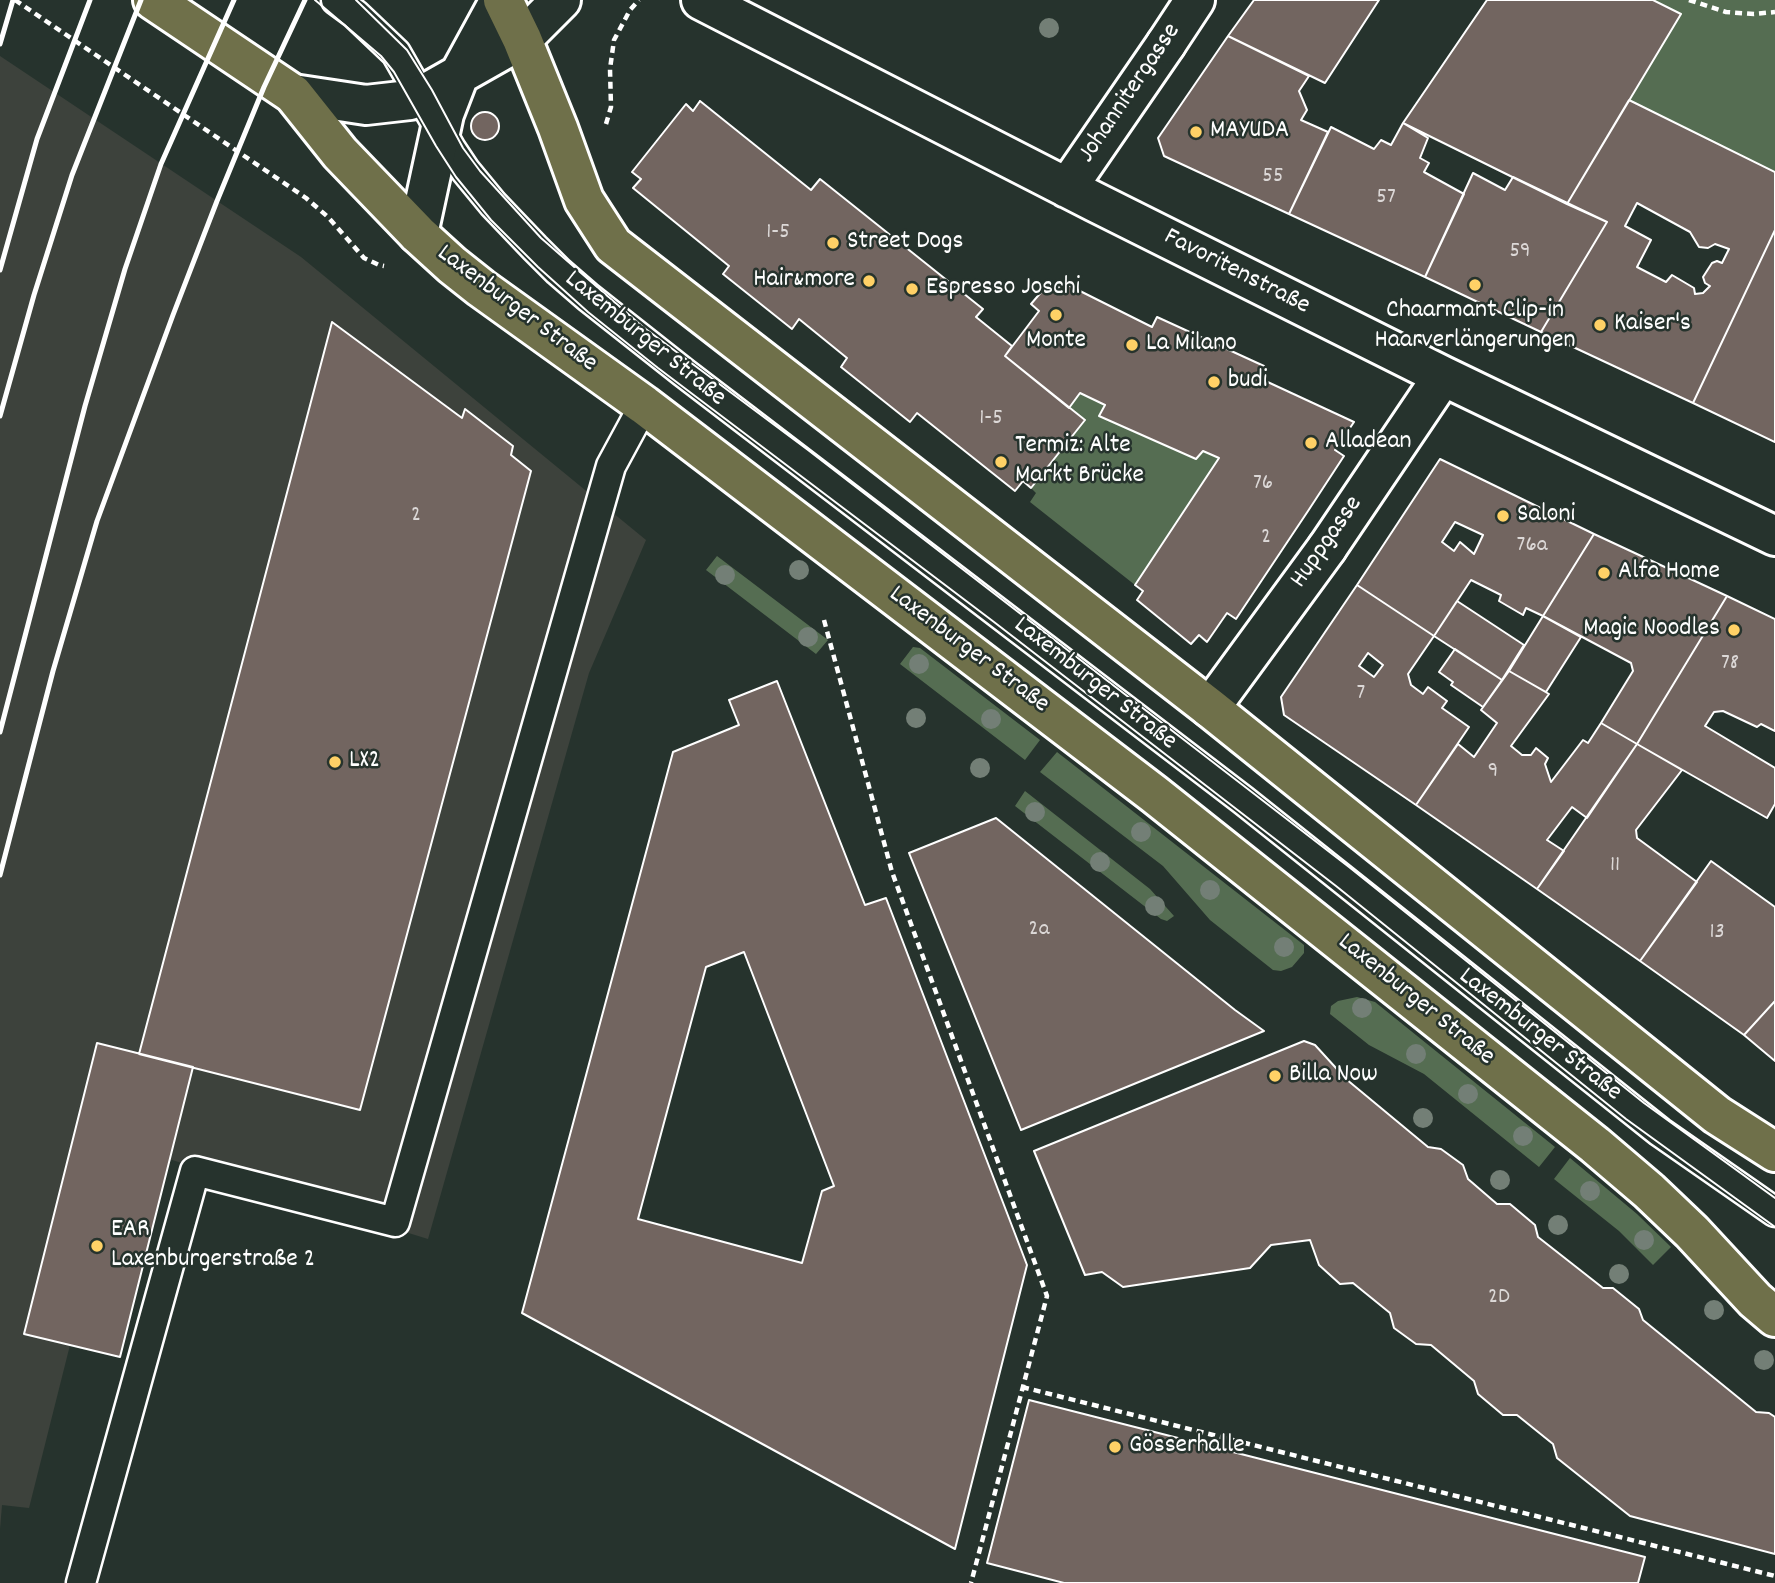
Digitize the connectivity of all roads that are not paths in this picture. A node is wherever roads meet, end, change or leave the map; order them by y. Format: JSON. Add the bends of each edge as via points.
{"nodes":[{"id":1,"x":153,"y":0,"type":"edge"},
{"id":2,"x":336,"y":0,"type":"edge"},
{"id":3,"x":501,"y":0,"type":"edge"},
{"id":4,"x":561,"y":0,"type":"edge"},
{"id":5,"x":701,"y":0,"type":"edge"},
{"id":6,"x":1195,"y":0,"type":"edge"},
{"id":7,"x":522,"y":39,"type":"junction"},
{"id":8,"x":459,"y":75,"type":"junction"},
{"id":9,"x":293,"y":94,"type":"junction"},
{"id":10,"x":421,"y":95,"type":"junction"},
{"id":11,"x":440,"y":130,"type":"junction"},
{"id":12,"x":1067,"y":188,"type":"junction"},
{"id":13,"x":418,"y":234,"type":"junction"},
{"id":14,"x":1443,"y":376,"type":"junction"},
{"id":15,"x":644,"y":405,"type":"junction"},
{"id":16,"x":1775,"y":536,"type":"edge"},
{"id":17,"x":1210,"y":708,"type":"junction"},
{"id":18,"x":1775,"y":1152,"type":"edge"},
{"id":19,"x":1775,"y":1213,"type":"edge"},
{"id":20,"x":1775,"y":1317,"type":"edge"},
{"id":21,"x":81,"y":1583,"type":"edge"}],
"edges":[{"from":1,"to":9,"type":"main road","name":"Laxenburger Straße"},
{"from":2,"to":10,"type":"lane","name":"Laxemburger Straße","via":[[396,53]]},
{"from":3,"to":7,"type":"main road"},
{"from":3,"to":8,"type":"street"},
{"from":4,"to":7,"type":"street"},
{"from":5,"to":12,"type":"street","name":"Favoritenstraße"},
{"from":6,"to":12,"type":"street","name":"Johannitergasse"},
{"from":7,"to":8,"type":"street"},
{"from":7,"to":17,"type":"main road","via":[[584,200],[613,245]]},
{"from":8,"to":10,"type":"street"},
{"from":8,"to":11,"type":"street"},
{"from":9,"to":10,"type":"street","via":[[366,105]]},
{"from":9,"to":13,"type":"main road","name":"Laxenburger Straße","via":[[340,153]]},
{"from":10,"to":11,"type":"lane","name":"Laxemburger Straße"},
{"from":11,"to":13,"type":"street"},
{"from":11,"to":19,"type":"lane","name":"Laxemburger Straße","via":[[464,170],[493,204],[588,297],[1243,800],[1660,1132]]},
{"from":12,"to":14,"type":"street","name":"Favoritenstraße"},
{"from":13,"to":15,"type":"main road","name":"Laxenburger Straße","via":[[481,288]]},
{"from":14,"to":16,"type":"street","name":"Favoritenstraße"},
{"from":14,"to":17,"type":"street","name":"Huppgasse","via":[[1327,548]]},
{"from":15,"to":20,"type":"main road","name":"Laxenburger Straße","via":[[1154,794],[1585,1137],[1649,1191]]},
{"from":15,"to":21,"type":"lane","via":[[611,466],[395,1222],[195,1171]]},
{"from":17,"to":18,"type":"main road","via":[[1717,1115]]}]}
